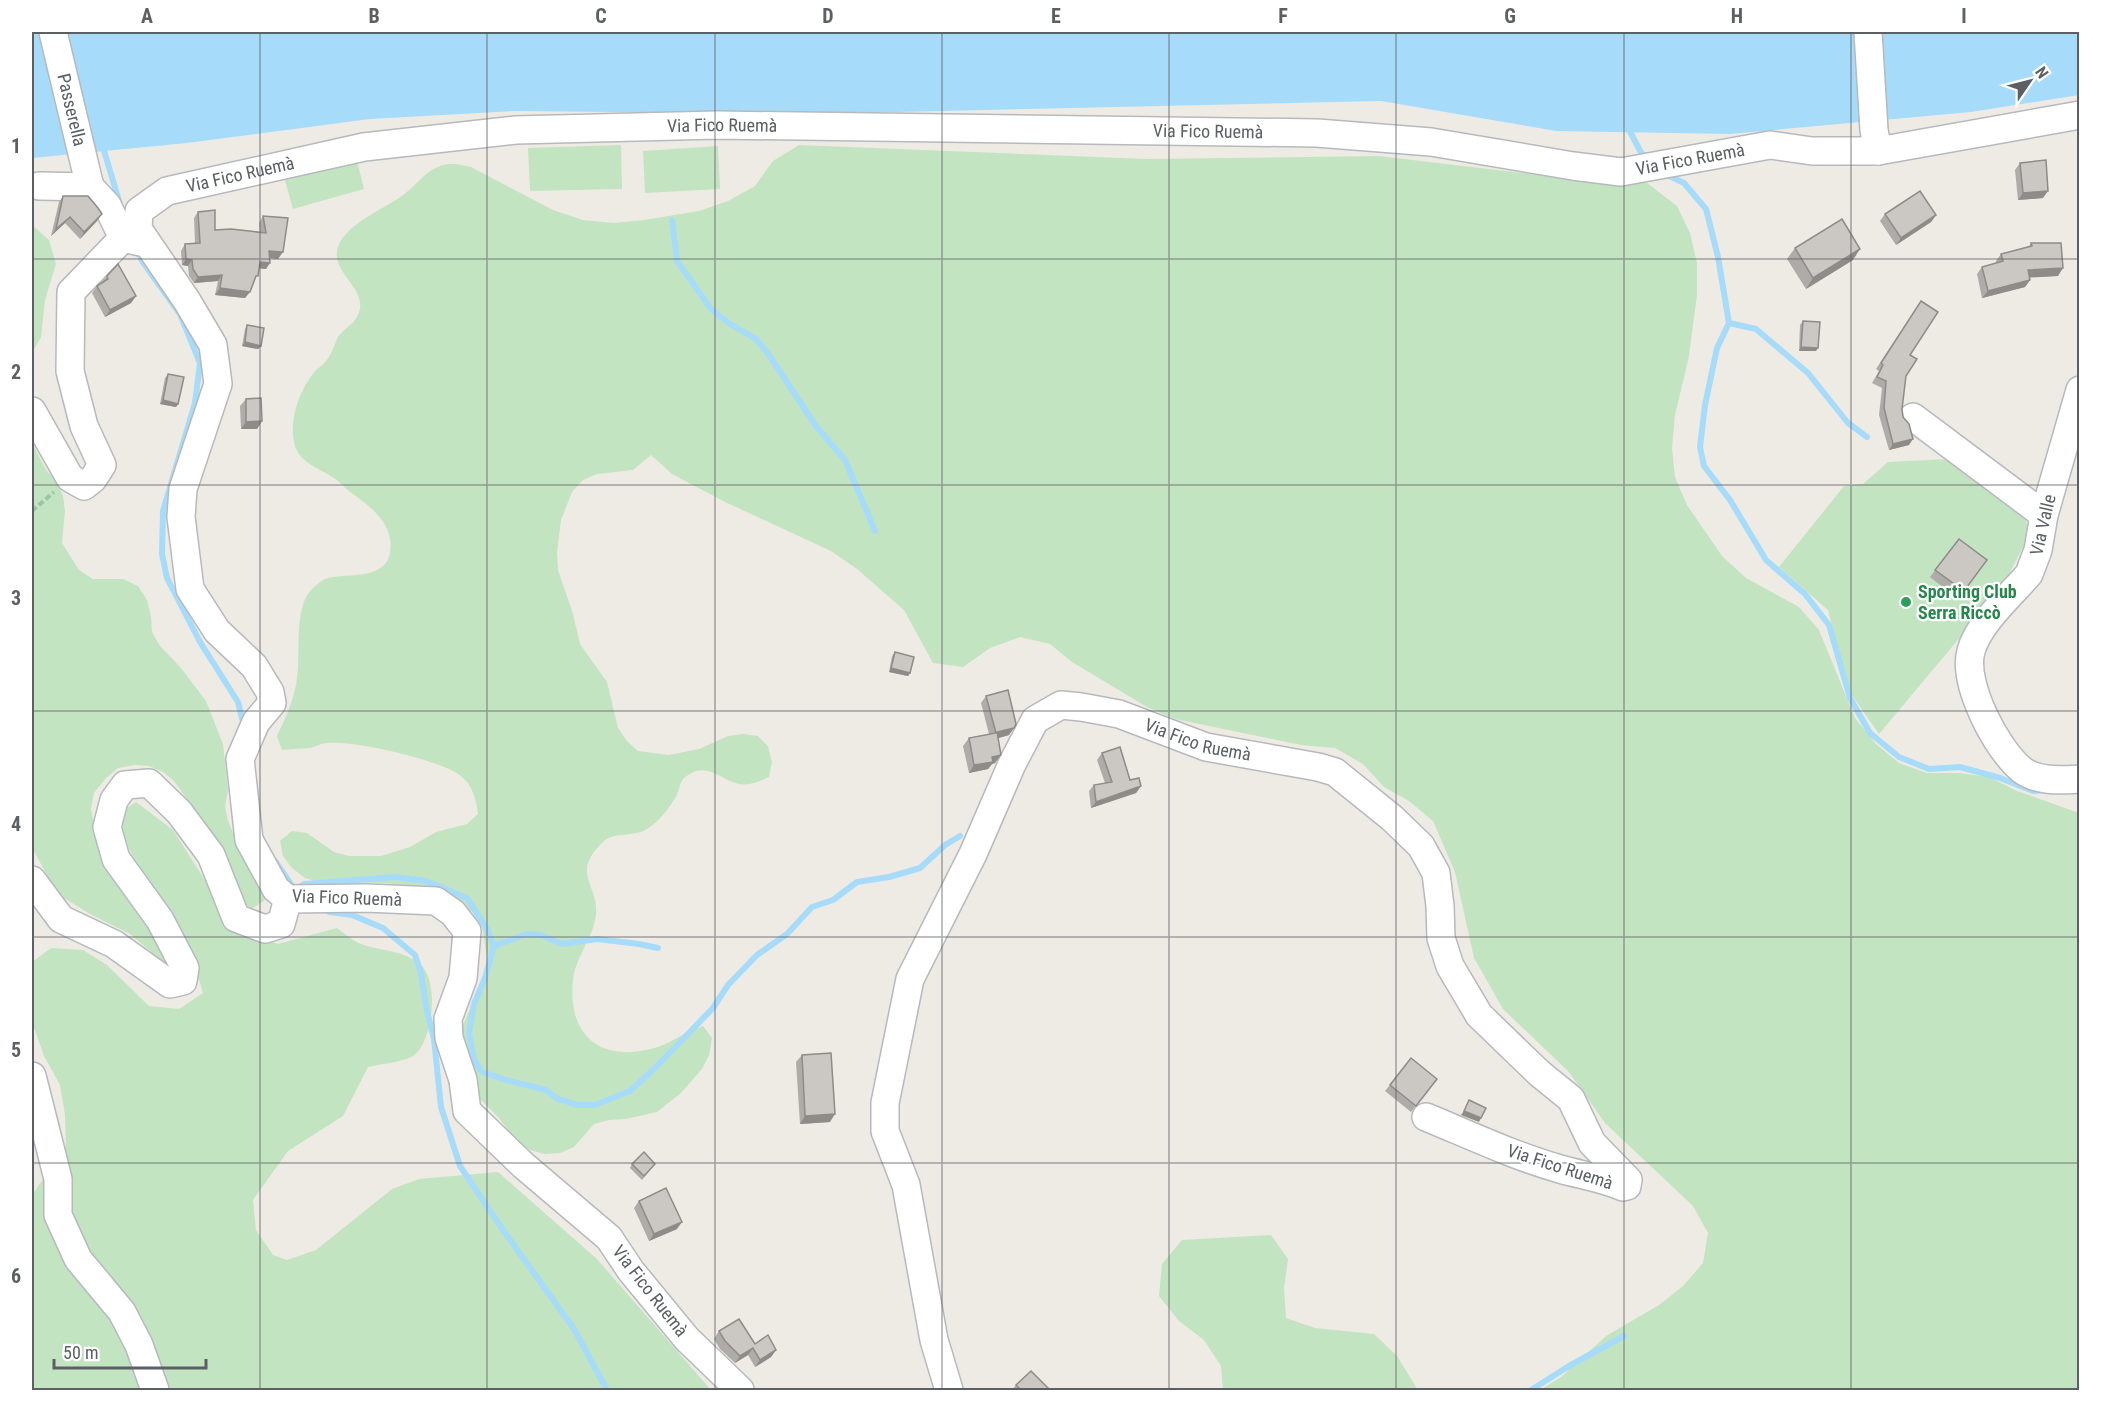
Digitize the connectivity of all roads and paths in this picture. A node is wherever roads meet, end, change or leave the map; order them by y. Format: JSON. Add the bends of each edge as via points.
{"nodes":[{"id":1,"x":53,"y":32,"type":"edge"},
{"id":2,"x":1868,"y":32,"type":"edge"},
{"id":3,"x":2079,"y":115,"type":"edge"},
{"id":4,"x":1876,"y":140,"type":"junction"},
{"id":5,"x":39,"y":186,"type":"dead end"},
{"id":6,"x":90,"y":187,"type":"junction"},
{"id":7,"x":123,"y":238,"type":"junction"},
{"id":8,"x":149,"y":244,"type":"junction"},
{"id":9,"x":2079,"y":390,"type":"edge"},
{"id":10,"x":32,"y":411,"type":"edge"},
{"id":11,"x":1913,"y":417,"type":"dead end"},
{"id":12,"x":2044,"y":515,"type":"junction"},
{"id":13,"x":2079,"y":779,"type":"edge"},
{"id":14,"x":32,"y":880,"type":"edge"},
{"id":15,"x":288,"y":899,"type":"junction"},
{"id":16,"x":32,"y":1077,"type":"edge"},
{"id":17,"x":1426,"y":1117,"type":"dead end"},
{"id":18,"x":155,"y":1390,"type":"edge"},
{"id":19,"x":740,"y":1390,"type":"edge"},
{"id":20,"x":949,"y":1390,"type":"edge"}],
"edges":[{"from":1,"to":6,"type":"street","name":"Passerella"},
{"from":2,"to":4,"type":"street"},
{"from":3,"to":4,"type":"street"},
{"from":4,"to":8,"type":"street","name":"Via Fico Ruemà","via":[[1812,151],[1770,145],[1621,172],[1431,142],[1317,133],[717,125],[516,130],[364,147],[167,191],[138,211],[138,229]]},
{"from":5,"to":6,"type":"street"},
{"from":6,"to":7,"type":"street","via":[[107,205]]},
{"from":7,"to":8,"type":"street"},
{"from":7,"to":10,"type":"street","via":[[71,292],[70,371],[84,426],[102,465],[93,479],[84,486],[70,478]]},
{"from":8,"to":15,"type":"street","name":"Via Fico Ruemà","via":[[213,345],[218,384],[183,489],[181,517],[190,589],[217,631],[254,666],[270,692],[272,703],[256,722],[240,759],[249,840],[276,889]]},
{"from":9,"to":12,"type":"street","name":"Via Valle"},
{"from":11,"to":12,"type":"street"},
{"from":12,"to":13,"type":"street","name":"Via Valle","via":[[2034,565],[1980,632],[1971,650],[1969,666],[1985,717],[1999,744],[2023,771],[2049,780]]},
{"from":14,"to":15,"type":"street","via":[[61,919],[114,944],[170,984],[183,981],[185,968],[160,920],[116,859],[107,827],[114,800],[125,785],[149,783],[179,812],[211,855],[236,918],[265,929],[281,924]]},
{"from":15,"to":19,"type":"street","name":"Via Fico Ruemà","via":[[436,901],[453,913],[467,931],[463,978],[448,1019],[449,1038],[463,1080],[467,1111],[609,1238],[687,1340]]},
{"from":16,"to":18,"type":"street","via":[[58,1179],[58,1215],[78,1259],[122,1312]]},
{"from":17,"to":20,"type":"street","name":"Via Fico Ruemà","via":[[1560,1169],[1627,1186],[1628,1180],[1592,1143],[1571,1099],[1479,1015],[1450,966],[1441,938],[1436,873],[1421,846],[1392,818],[1335,772],[1206,747],[1119,714],[1061,705],[1035,720],[910,980],[885,1103],[885,1131],[906,1185],[934,1340]]}]}
